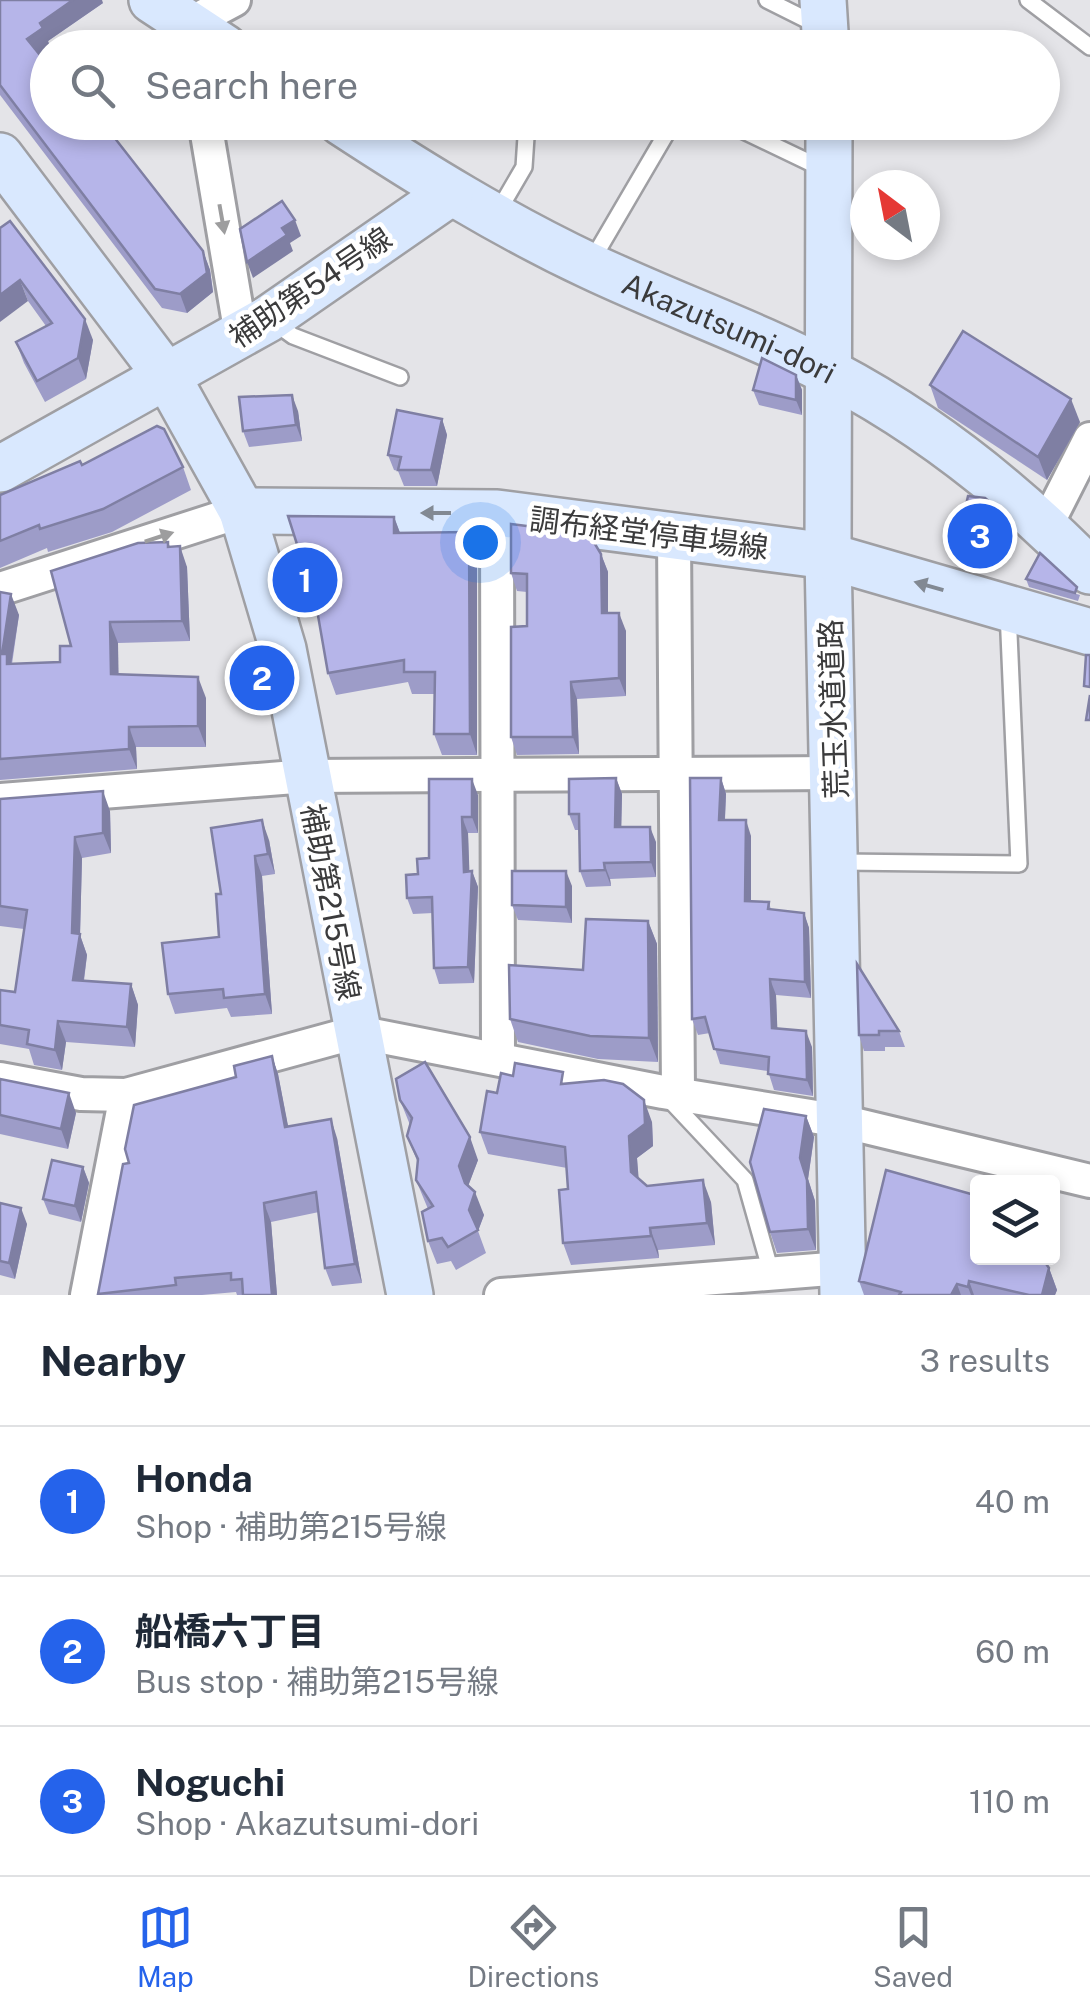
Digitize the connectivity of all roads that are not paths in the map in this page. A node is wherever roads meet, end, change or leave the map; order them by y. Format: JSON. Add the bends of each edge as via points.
{"nodes":[{"id":1,"x":234,"y":0,"type":"edge"},
{"id":2,"x":767,"y":0,"type":"edge"},
{"id":3,"x":1028,"y":0,"type":"edge"},
{"id":4,"x":824,"y":26,"type":"edge"},
{"id":5,"x":183,"y":28,"type":"edge"},
{"id":6,"x":1090,"y":47,"type":"edge"},
{"id":7,"x":210,"y":140,"type":"edge"},
{"id":8,"x":369,"y":140,"type":"edge"},
{"id":9,"x":526,"y":140,"type":"edge"},
{"id":10,"x":662,"y":140,"type":"edge"},
{"id":11,"x":763,"y":140,"type":"edge"},
{"id":12,"x":830,"y":140,"type":"edge"},
{"id":13,"x":4,"y":169,"type":"edge"},
{"id":14,"x":831,"y":173,"type":"junction"},
{"id":15,"x":450,"y":193,"type":"junction"},
{"id":16,"x":494,"y":218,"type":"junction"},
{"id":17,"x":589,"y":266,"type":"junction"},
{"id":18,"x":255,"y":327,"type":"junction"},
{"id":19,"x":831,"y":374,"type":"junction"},
{"id":20,"x":400,"y":377,"type":"dead end"},
{"id":21,"x":168,"y":378,"type":"junction"},
{"id":22,"x":1090,"y":439,"type":"edge"},
{"id":23,"x":0,"y":469,"type":"edge"},
{"id":24,"x":242,"y":511,"type":"junction"},
{"id":25,"x":498,"y":513,"type":"junction"},
{"id":26,"x":1046,"y":526,"type":"junction"},
{"id":27,"x":674,"y":537,"type":"junction"},
{"id":28,"x":828,"y":556,"type":"junction"},
{"id":29,"x":1090,"y":570,"type":"edge"},
{"id":30,"x":0,"y":589,"type":"edge"},
{"id":31,"x":1008,"y":609,"type":"junction"},
{"id":32,"x":1090,"y":632,"type":"edge"},
{"id":33,"x":498,"y":773,"type":"junction"},
{"id":34,"x":835,"y":773,"type":"junction"},
{"id":35,"x":676,"y":774,"type":"junction"},
{"id":36,"x":308,"y":776,"type":"junction"},
{"id":37,"x":0,"y":800,"type":"edge"},
{"id":38,"x":836,"y":862,"type":"junction"},
{"id":39,"x":357,"y":1032,"type":"junction"},
{"id":40,"x":498,"y":1059,"type":"junction"},
{"id":41,"x":0,"y":1079,"type":"edge"},
{"id":42,"x":671,"y":1093,"type":"junction"},
{"id":43,"x":126,"y":1096,"type":"junction"},
{"id":44,"x":841,"y":1121,"type":"junction"},
{"id":45,"x":1090,"y":1181,"type":"edge"},
{"id":46,"x":772,"y":1272,"type":"junction"},
{"id":47,"x":843,"y":1282,"type":"edge"},
{"id":48,"x":582,"y":1292,"type":"edge"},
{"id":49,"x":87,"y":1295,"type":"edge"},
{"id":50,"x":410,"y":1295,"type":"edge"},
{"id":51,"x":500,"y":1295,"type":"edge"}],
"edges":[{"from":1,"to":5,"type":"street"},
{"from":2,"to":4,"type":"lane"},
{"from":3,"to":6,"type":"lane"},
{"from":7,"to":18,"type":"street","one_way":true},
{"from":8,"to":15,"type":"main road","name":"Akazutsumi-dori"},
{"from":9,"to":16,"type":"lane","via":[[524,166]]},
{"from":10,"to":17,"type":"lane"},
{"from":11,"to":14,"type":"lane"},
{"from":12,"to":14,"type":"main road","name":"荒玉水道道路"},
{"from":13,"to":21,"type":"main road"},
{"from":14,"to":19,"type":"main road","name":"荒玉水道道路"},
{"from":15,"to":16,"type":"main road","name":"Akazutsumi-dori"},
{"from":15,"to":18,"type":"main road","name":"補助第54号線"},
{"from":16,"to":17,"type":"main road","name":"Akazutsumi-dori"},
{"from":17,"to":19,"type":"main road","name":"Akazutsumi-dori"},
{"from":18,"to":20,"type":"lane"},
{"from":18,"to":21,"type":"main road","name":"補助第54号線"},
{"from":19,"to":26,"type":"main road","name":"Akazutsumi-dori","via":[[939,438]]},
{"from":19,"to":28,"type":"main road","name":"荒玉水道道路"},
{"from":21,"to":23,"type":"main road"},
{"from":21,"to":24,"type":"main road"},
{"from":22,"to":26,"type":"street"},
{"from":25,"to":24,"type":"main road","name":"調布経堂停車場線","one_way":true},
{"from":30,"to":24,"type":"street","one_way":true},
{"from":24,"to":36,"type":"main road","name":"補助第215号線","via":[[283,649]]},
{"from":25,"to":27,"type":"main road","name":"調布経堂停車場線"},
{"from":25,"to":33,"type":"street"},
{"from":26,"to":29,"type":"main road","name":"Akazutsumi-dori"},
{"from":27,"to":28,"type":"main road","name":"調布経堂停車場線"},
{"from":27,"to":35,"type":"street"},
{"from":31,"to":28,"type":"main road","name":"調布経堂停車場線","one_way":true},
{"from":28,"to":34,"type":"main road","name":"荒玉水道道路"},
{"from":31,"to":32,"type":"main road","name":"調布経堂停車場線"},
{"from":31,"to":38,"type":"lane","via":[[1019,864]]},
{"from":33,"to":35,"type":"street"},
{"from":33,"to":36,"type":"street"},
{"from":33,"to":40,"type":"street"},
{"from":34,"to":35,"type":"street"},
{"from":34,"to":38,"type":"main road","name":"荒玉水道道路"},
{"from":35,"to":42,"type":"street"},
{"from":36,"to":37,"type":"street"},
{"from":36,"to":39,"type":"main road","name":"補助第215号線"},
{"from":38,"to":44,"type":"main road","name":"荒玉水道道路"},
{"from":39,"to":40,"type":"street"},
{"from":39,"to":43,"type":"street"},
{"from":39,"to":50,"type":"main road","name":"補助第215号線"},
{"from":40,"to":42,"type":"street"},
{"from":41,"to":43,"type":"street"},
{"from":42,"to":44,"type":"street"},
{"from":42,"to":46,"type":"lane","via":[[745,1180]]},
{"from":43,"to":49,"type":"street"},
{"from":44,"to":45,"type":"street"},
{"from":44,"to":47,"type":"main road","name":"荒玉水道道路"},
{"from":46,"to":47,"type":"street"},
{"from":46,"to":48,"type":"street"},
{"from":48,"to":51,"type":"street"}]}
